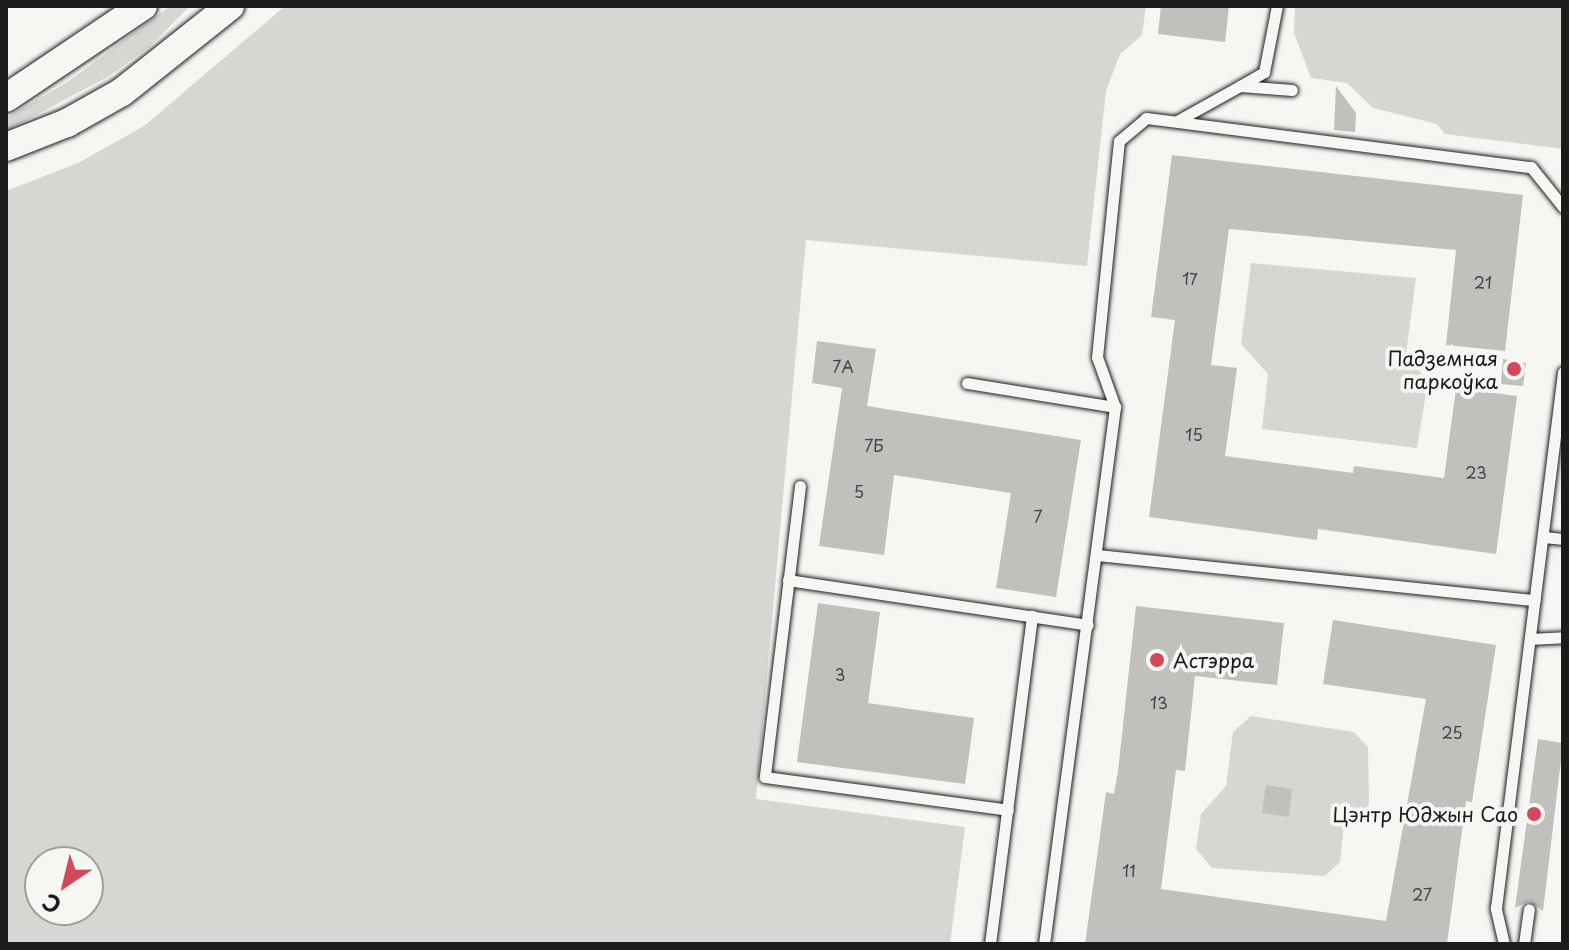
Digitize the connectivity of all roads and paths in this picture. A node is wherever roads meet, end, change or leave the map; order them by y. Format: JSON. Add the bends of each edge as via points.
{"nodes":[{"id":1,"x":143,"y":6,"type":"edge"},
{"id":2,"x":230,"y":6,"type":"edge"},
{"id":3,"x":1277,"y":6,"type":"edge"},
{"id":4,"x":1240,"y":86,"type":"junction"},
{"id":5,"x":1292,"y":90,"type":"dead end"},
{"id":6,"x":6,"y":98,"type":"edge"},
{"id":7,"x":1177,"y":122,"type":"junction"},
{"id":8,"x":6,"y":147,"type":"edge"},
{"id":9,"x":1563,"y":207,"type":"edge"},
{"id":10,"x":1563,"y":372,"type":"edge"},
{"id":11,"x":967,"y":383,"type":"dead end"},
{"id":12,"x":1115,"y":407,"type":"junction"},
{"id":13,"x":800,"y":486,"type":"dead end"},
{"id":14,"x":1544,"y":537,"type":"junction"},
{"id":15,"x":1563,"y":539,"type":"edge"},
{"id":16,"x":1097,"y":555,"type":"junction"},
{"id":17,"x":788,"y":580,"type":"junction"},
{"id":18,"x":1535,"y":600,"type":"junction"},
{"id":19,"x":1032,"y":616,"type":"junction"},
{"id":20,"x":1088,"y":625,"type":"junction"},
{"id":21,"x":1563,"y":637,"type":"edge"},
{"id":22,"x":1530,"y":639,"type":"junction"},
{"id":23,"x":1008,"y":810,"type":"junction"},
{"id":24,"x":1529,"y":909,"type":"dead end"},
{"id":25,"x":990,"y":944,"type":"edge"},
{"id":26,"x":1044,"y":944,"type":"edge"},
{"id":27,"x":1504,"y":944,"type":"edge"},
{"id":28,"x":1524,"y":944,"type":"edge"}],
"edges":[{"from":1,"to":6,"type":"street"},
{"from":2,"to":8,"type":"street","via":[[122,92],[67,123]]},
{"from":3,"to":4,"type":"lane","via":[[1264,72]]},
{"from":4,"to":5,"type":"lane"},
{"from":4,"to":7,"type":"lane"},
{"from":7,"to":9,"type":"lane","via":[[1531,167]]},
{"from":7,"to":12,"type":"lane","via":[[1146,118],[1119,141],[1097,357]]},
{"from":10,"to":14,"type":"lane"},
{"from":11,"to":12,"type":"lane"},
{"from":12,"to":16,"type":"lane"},
{"from":13,"to":17,"type":"lane"},
{"from":14,"to":15,"type":"lane"},
{"from":14,"to":18,"type":"lane"},
{"from":16,"to":18,"type":"lane"},
{"from":16,"to":20,"type":"lane"},
{"from":17,"to":19,"type":"lane"},
{"from":17,"to":23,"type":"lane","via":[[765,777]]},
{"from":18,"to":22,"type":"lane"},
{"from":19,"to":20,"type":"lane"},
{"from":19,"to":23,"type":"lane"},
{"from":20,"to":26,"type":"lane"},
{"from":21,"to":22,"type":"lane"},
{"from":22,"to":27,"type":"lane","via":[[1496,908]]},
{"from":23,"to":25,"type":"lane"},
{"from":24,"to":28,"type":"lane"}]}
